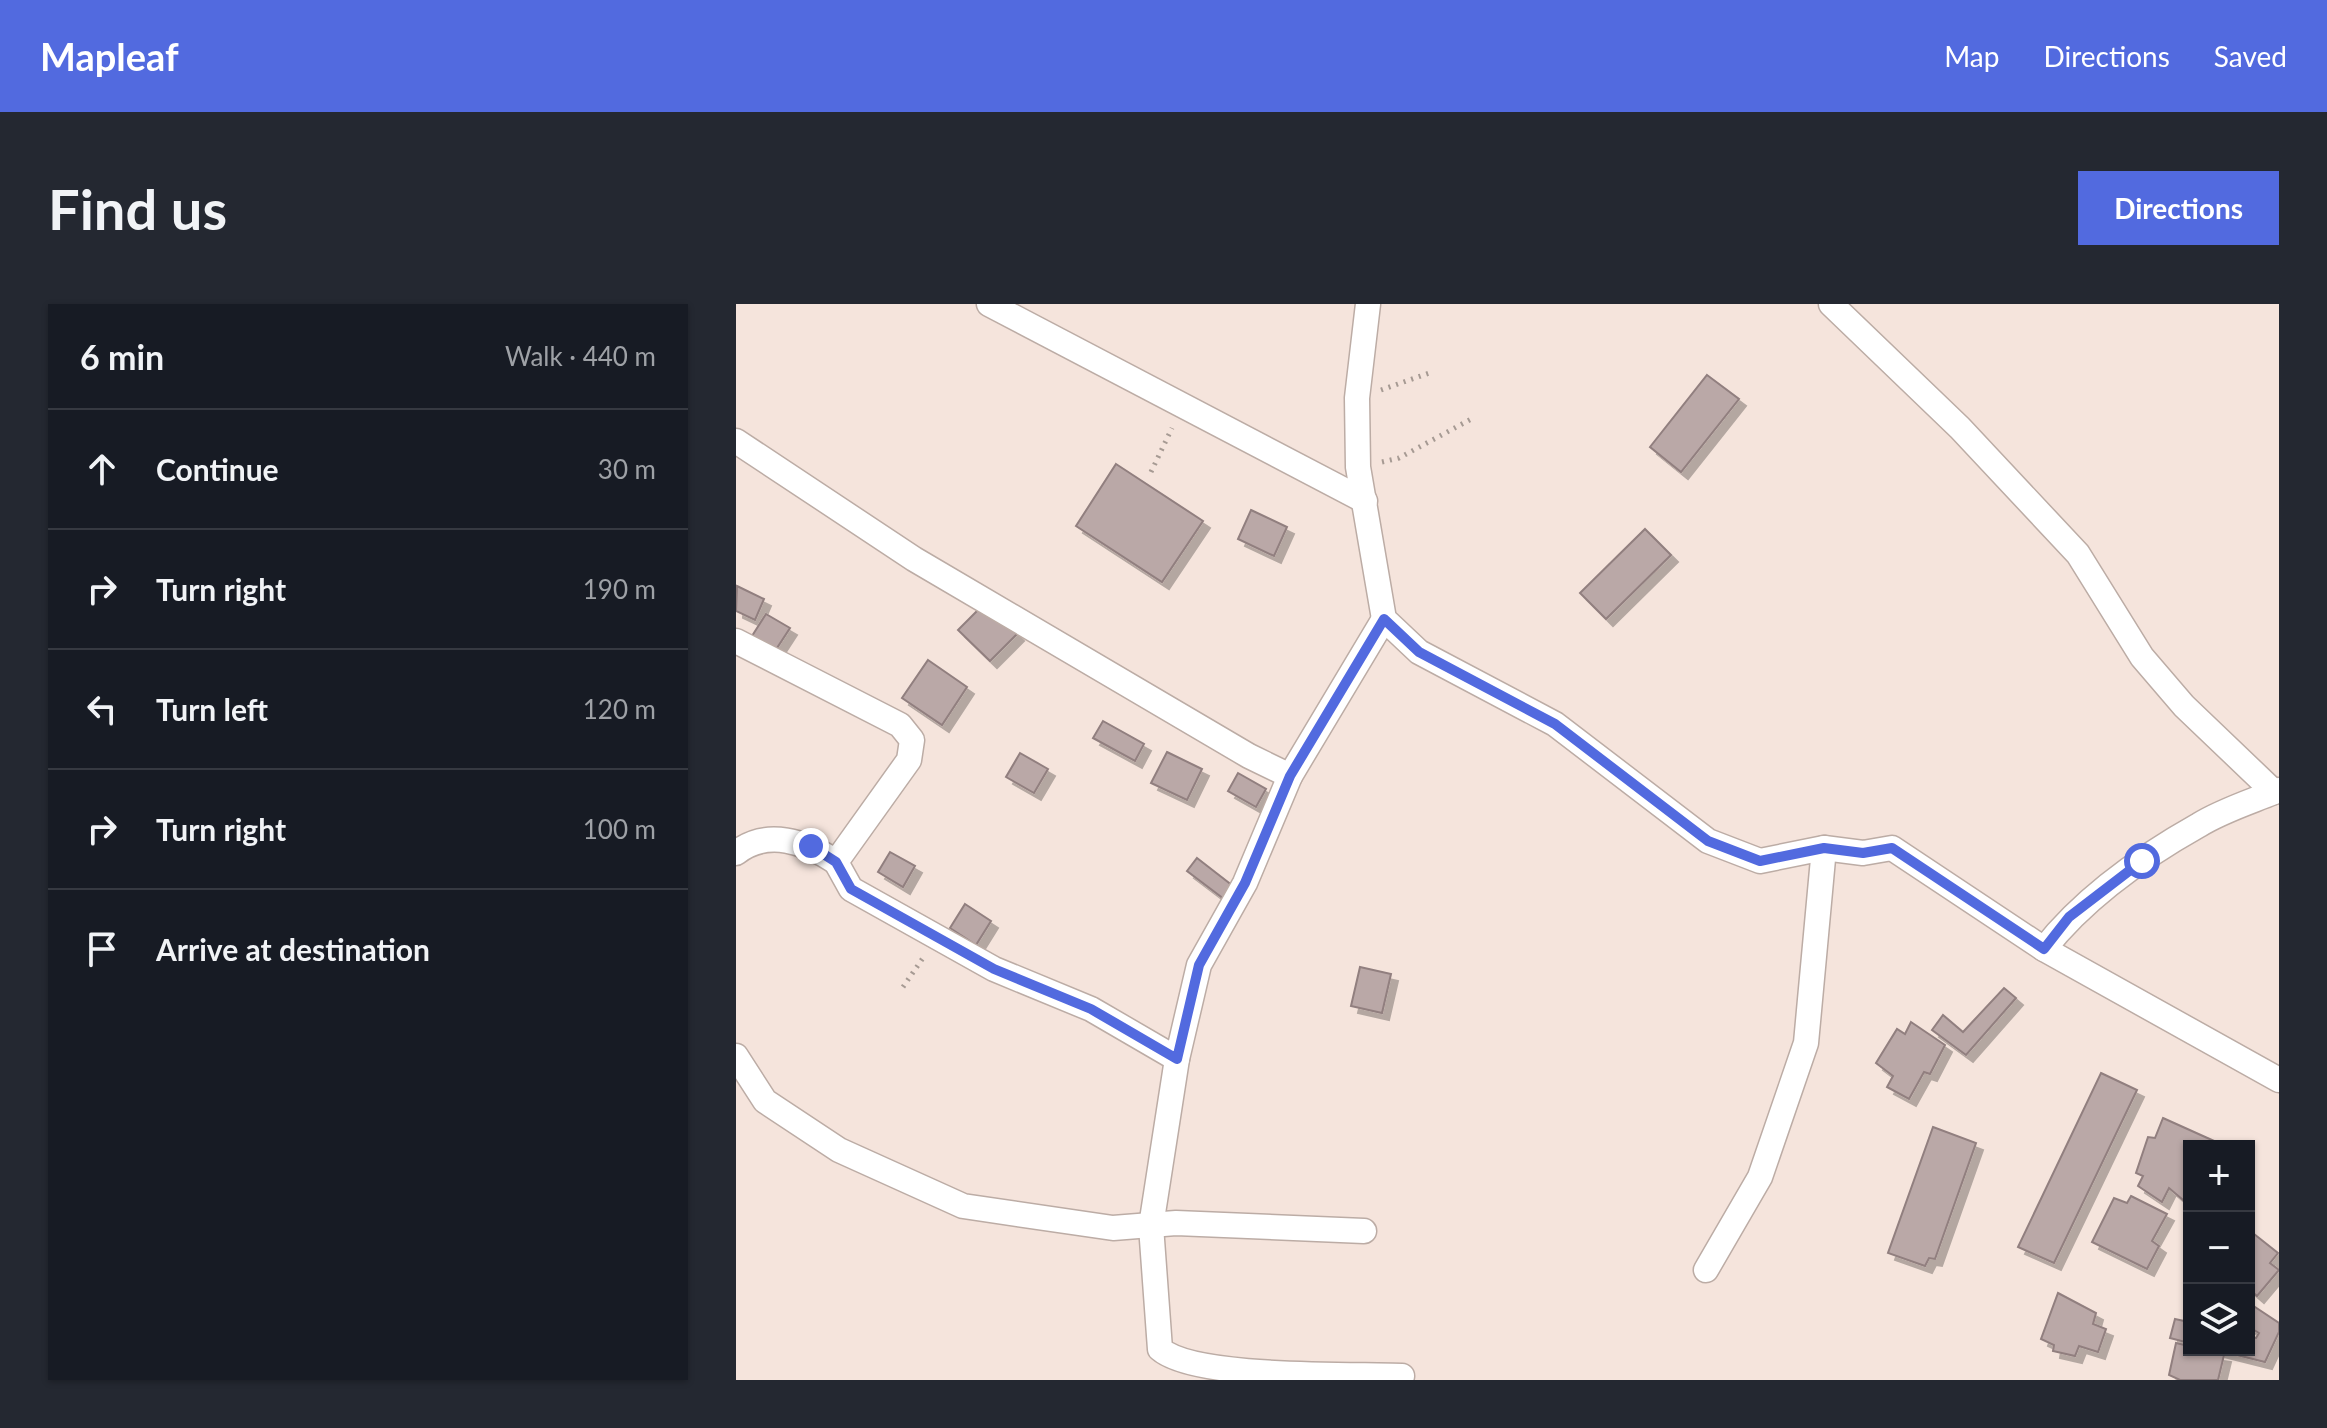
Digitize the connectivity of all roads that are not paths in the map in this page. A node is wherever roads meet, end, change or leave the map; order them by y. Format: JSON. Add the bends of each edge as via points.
{"nodes":[{"id":1,"x":989,"y":304,"type":"edge"},
{"id":2,"x":1368,"y":304,"type":"edge"},
{"id":3,"x":1831,"y":304,"type":"edge"},
{"id":4,"x":736,"y":441,"type":"edge"},
{"id":5,"x":1365,"y":501,"type":"junction"},
{"id":6,"x":1384,"y":619,"type":"junction"},
{"id":7,"x":736,"y":641,"type":"edge"},
{"id":8,"x":1290,"y":776,"type":"junction"},
{"id":9,"x":2276,"y":791,"type":"edge"},
{"id":10,"x":1824,"y":848,"type":"junction"},
{"id":11,"x":736,"y":853,"type":"edge"},
{"id":12,"x":836,"y":862,"type":"junction"},
{"id":13,"x":2044,"y":949,"type":"junction"},
{"id":14,"x":736,"y":1056,"type":"edge"},
{"id":15,"x":1177,"y":1059,"type":"junction"},
{"id":16,"x":2279,"y":1080,"type":"edge"},
{"id":17,"x":1151,"y":1226,"type":"junction"},
{"id":18,"x":1364,"y":1231,"type":"dead end"},
{"id":19,"x":1706,"y":1270,"type":"dead end"},
{"id":20,"x":1402,"y":1376,"type":"dead end"}],
"edges":[{"from":1,"to":5,"type":"street"},
{"from":2,"to":5,"type":"street","via":[[1357,398],[1358,467]]},
{"from":3,"to":9,"type":"street","via":[[1960,428],[2078,554],[2142,657],[2184,706]]},
{"from":4,"to":8,"type":"street","via":[[914,559]]},
{"from":5,"to":6,"type":"street"},
{"from":6,"to":8,"type":"street"},
{"from":6,"to":10,"type":"street","via":[[1419,652],[1555,724],[1708,841],[1760,861]]},
{"from":7,"to":12,"type":"street","via":[[900,725],[912,740],[909,760]]},
{"from":8,"to":15,"type":"street","via":[[1245,883],[1199,965]]},
{"from":9,"to":13,"type":"street","via":[[2200,823],[2142,861],[2069,917]]},
{"from":10,"to":13,"type":"street","via":[[1863,853],[1892,848]]},
{"from":10,"to":19,"type":"street","via":[[1806,1043],[1760,1177]]},
{"from":11,"to":12,"type":"street","via":[[749,842],[780,839],[811,846]]},
{"from":12,"to":15,"type":"street","via":[[851,889],[994,969],[1091,1009]]},
{"from":13,"to":16,"type":"street"},
{"from":14,"to":17,"type":"street","via":[[765,1101],[839,1150],[963,1206],[1056,1222]]},
{"from":15,"to":17,"type":"street"},
{"from":17,"to":18,"type":"street"},
{"from":17,"to":20,"type":"street","via":[[1158,1339],[1170,1358],[1206,1367]]}]}
